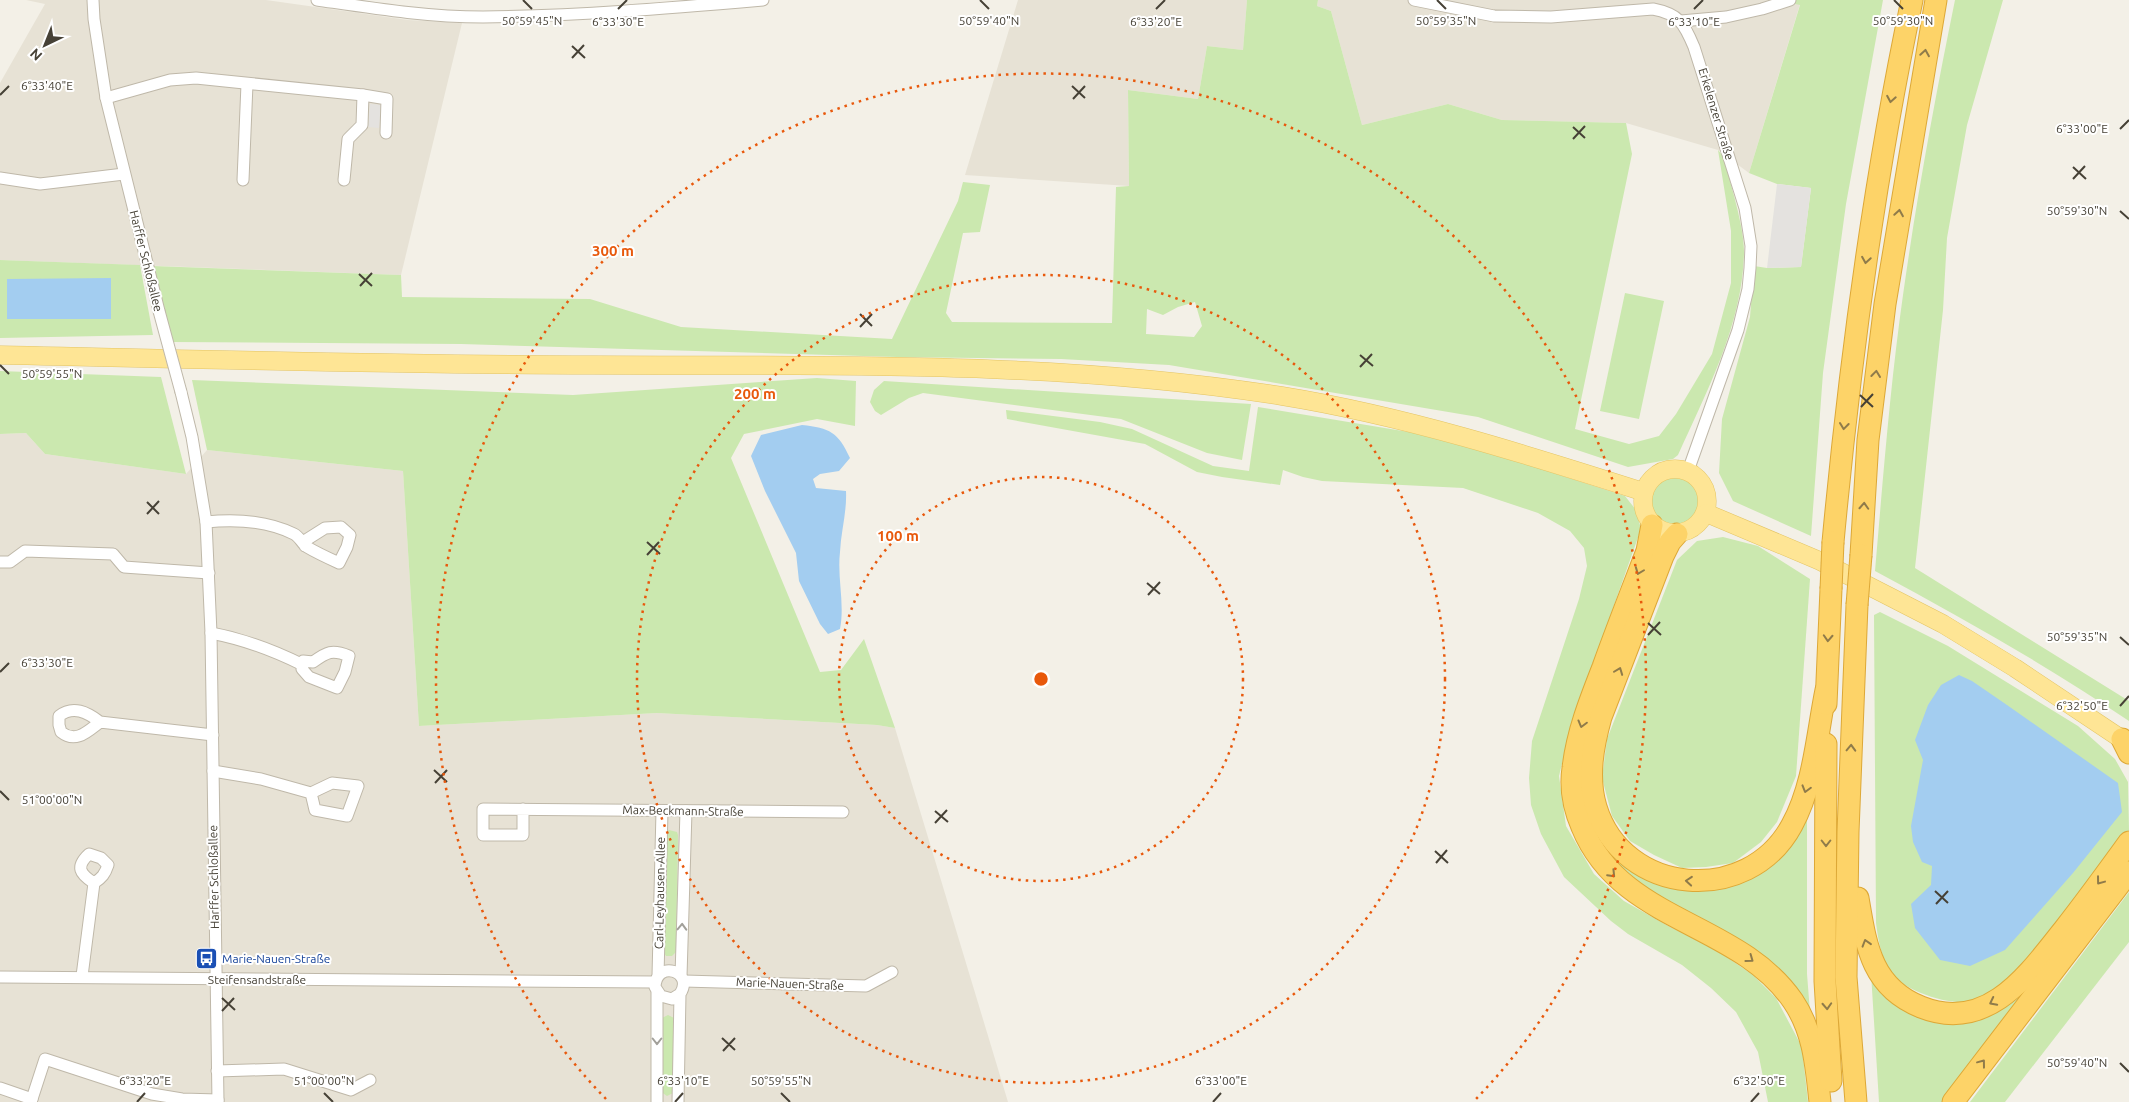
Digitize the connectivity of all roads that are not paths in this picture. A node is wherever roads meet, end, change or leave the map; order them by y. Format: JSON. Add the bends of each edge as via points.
{"nodes":[{"id":1,"x":93,"y":0,"type":"edge"},
{"id":2,"x":317,"y":0,"type":"edge"},
{"id":3,"x":763,"y":0,"type":"edge"},
{"id":4,"x":1414,"y":0,"type":"edge"},
{"id":5,"x":1790,"y":0,"type":"edge"},
{"id":6,"x":1912,"y":0,"type":"edge"},
{"id":7,"x":1936,"y":0,"type":"edge"},
{"id":8,"x":1681,"y":21,"type":"junction"},
{"id":9,"x":247,"y":84,"type":"junction"},
{"id":10,"x":363,"y":95,"type":"junction"},
{"id":11,"x":106,"y":98,"type":"junction"},
{"id":12,"x":386,"y":133,"type":"dead end"},
{"id":13,"x":124,"y":174,"type":"junction"},
{"id":14,"x":0,"y":178,"type":"edge"},
{"id":15,"x":244,"y":180,"type":"dead end"},
{"id":16,"x":344,"y":180,"type":"dead end"},
{"id":17,"x":0,"y":355,"type":"edge"},
{"id":18,"x":1688,"y":471,"type":"junction"},
{"id":19,"x":1644,"y":492,"type":"junction"},
{"id":20,"x":1706,"y":513,"type":"junction"},
{"id":21,"x":206,"y":522,"type":"junction"},
{"id":22,"x":1652,"y":524,"type":"junction"},
{"id":23,"x":1677,"y":534,"type":"junction"},
{"id":24,"x":305,"y":546,"type":"dead end"},
{"id":25,"x":0,"y":562,"type":"edge"},
{"id":26,"x":209,"y":573,"type":"junction"},
{"id":27,"x":210,"y":633,"type":"junction"},
{"id":28,"x":302,"y":665,"type":"dead end"},
{"id":29,"x":1826,"y":690,"type":"junction"},
{"id":30,"x":100,"y":722,"type":"dead end"},
{"id":31,"x":213,"y":735,"type":"junction"},
{"id":32,"x":2127,"y":745,"type":"edge"},
{"id":33,"x":213,"y":771,"type":"junction"},
{"id":34,"x":311,"y":793,"type":"dead end"},
{"id":35,"x":523,"y":810,"type":"dead end"},
{"id":36,"x":662,"y":811,"type":"junction"},
{"id":37,"x":686,"y":811,"type":"junction"},
{"id":38,"x":843,"y":812,"type":"dead end"},
{"id":39,"x":1848,"y":832,"type":"junction"},
{"id":40,"x":2129,"y":842,"type":"edge"},
{"id":41,"x":2129,"y":872,"type":"edge"},
{"id":42,"x":94,"y":884,"type":"dead end"},
{"id":43,"x":892,"y":972,"type":"dead end"},
{"id":44,"x":82,"y":976,"type":"junction"},
{"id":45,"x":0,"y":977,"type":"edge"},
{"id":46,"x":682,"y":978,"type":"junction"},
{"id":47,"x":217,"y":980,"type":"junction"},
{"id":48,"x":657,"y":983,"type":"junction"},
{"id":49,"x":680,"y":994,"type":"junction"},
{"id":50,"x":217,"y":1071,"type":"junction"},
{"id":51,"x":370,"y":1080,"type":"dead end"},
{"id":52,"x":0,"y":1088,"type":"edge"},
{"id":53,"x":31,"y":1101,"type":"edge"},
{"id":54,"x":218,"y":1101,"type":"edge"},
{"id":55,"x":657,"y":1102,"type":"edge"},
{"id":56,"x":678,"y":1102,"type":"edge"},
{"id":57,"x":1820,"y":1102,"type":"edge"},
{"id":58,"x":1832,"y":1102,"type":"edge"},
{"id":59,"x":1856,"y":1102,"type":"edge"},
{"id":60,"x":1953,"y":1102,"type":"edge"}],
"edges":[{"from":1,"to":11,"type":"street","name":"Harffer Schloßallee"},
{"from":2,"to":3,"type":"street","via":[[395,12],[482,17],[653,10]]},
{"from":4,"to":8,"type":"street","via":[[1494,16],[1551,18],[1652,9],[1668,12]]},
{"from":5,"to":8,"type":"street","via":[[1726,17]]},
{"from":6,"to":29,"type":"highway","one_way":true,"bridge":true,"via":[[1892,96],[1859,308],[1833,542]]},
{"from":39,"to":7,"type":"highway","one_way":true,"bridge":true,"via":[[1857,605],[1868,440],[1885,304]]},
{"from":8,"to":18,"type":"street","name":"Erkelenzer Straße","via":[[1694,47],[1745,208],[1751,246],[1748,289],[1738,330]]},
{"from":9,"to":10,"type":"street"},
{"from":9,"to":11,"type":"street","via":[[196,78],[170,80]]},
{"from":9,"to":15,"type":"street"},
{"from":10,"to":12,"type":"street","via":[[387,99]]},
{"from":10,"to":16,"type":"street","via":[[362,125],[348,139]]},
{"from":11,"to":13,"type":"street","name":"Harffer Schloßallee"},
{"from":13,"to":14,"type":"street","via":[[40,184]]},
{"from":13,"to":21,"type":"street","name":"Harffer Schloßallee","bridge":true,"via":[[192,437]]},
{"from":17,"to":19,"type":"main road","via":[[499,365],[865,366],[1020,370],[1148,379],[1282,397],[1386,416]]},
{"from":18,"to":19,"type":"main road","via":[[1661,472],[1649,482]]},
{"from":18,"to":20,"type":"main road","via":[[1703,484],[1707,493]]},
{"from":19,"to":22,"type":"main road","via":[[1644,509]]},
{"from":20,"to":23,"type":"main road","via":[[1695,527]]},
{"from":20,"to":32,"type":"main road","via":[[1820,561],[1943,624],[2015,668]]},
{"from":21,"to":24,"type":"street","via":[[231,519],[255,522],[296,535]]},
{"from":21,"to":26,"type":"street","name":"Harffer Schloßallee"},
{"from":22,"to":23,"type":"main road","via":[[1660,530]]},
{"from":22,"to":57,"type":"highway","one_way":true,"via":[[1647,551],[1584,716],[1572,770],[1574,805],[1586,839],[1613,876],[1668,914],[1738,950],[1782,988],[1803,1018],[1810,1038]]},
{"from":29,"to":23,"type":"highway","one_way":true,"via":[[1802,805],[1788,832],[1766,856],[1735,875],[1716,880],[1687,881],[1650,870],[1621,849],[1605,828],[1595,806],[1591,769],[1596,736],[1663,556]]},
{"from":25,"to":26,"type":"street","via":[[10,562],[25,551],[113,554],[124,567]]},
{"from":26,"to":27,"type":"street","name":"Harffer Schloßallee"},
{"from":27,"to":28,"type":"street","via":[[278,652]]},
{"from":27,"to":31,"type":"street","name":"Harffer Schloßallee"},
{"from":29,"to":58,"type":"highway","one_way":true,"via":[[1826,981]]},
{"from":30,"to":31,"type":"street"},
{"from":31,"to":33,"type":"street","name":"Harffer Schloßallee"},
{"from":33,"to":34,"type":"street","via":[[261,779]]},
{"from":33,"to":47,"type":"street","name":"Harffer Schloßallee"},
{"from":35,"to":36,"type":"street","name":"Max-Beckmann-Straße"},
{"from":36,"to":37,"type":"street","name":"Max-Beckmann-Straße"},
{"from":36,"to":48,"type":"street","name":"Carl-Leyhausen-Allee"},
{"from":37,"to":38,"type":"street","name":"Max-Beckmann-Straße"},
{"from":46,"to":37,"type":"street","name":"Carl-Leyhausen-Allee","one_way":true},
{"from":40,"to":39,"type":"highway","one_way":true,"via":[[2016,987],[1988,1005],[1959,1013],[1927,1009],[1911,1003],[1897,994],[1875,967],[1862,927]]},
{"from":39,"to":59,"type":"highway","via":[[1846,976]]},
{"from":60,"to":41,"type":"highway","one_way":true},
{"from":42,"to":44,"type":"street"},
{"from":43,"to":46,"type":"street","name":"Marie-Nauen-Straße","via":[[866,986]]},
{"from":44,"to":45,"type":"street","name":"Steifensandstraße"},
{"from":44,"to":47,"type":"street","name":"Steifensandstraße"},
{"from":46,"to":48,"type":"street","via":[[677,972],[668,970]]},
{"from":46,"to":49,"type":"street","name":"Carl-Leyhausen-Allee"},
{"from":47,"to":48,"type":"street","name":"Steifensandstraße"},
{"from":47,"to":50,"type":"street","name":"Harffer Schloßallee"},
{"from":48,"to":49,"type":"street","via":[[667,999]]},
{"from":48,"to":55,"type":"street","name":"Carl-Leyhausen-Allee","one_way":true},
{"from":49,"to":56,"type":"street","name":"Carl-Leyhausen-Allee"},
{"from":50,"to":51,"type":"street","via":[[284,1069],[352,1090]]},
{"from":50,"to":54,"type":"street","name":"Harffer Schloßallee"},
{"from":52,"to":53,"type":"street"},
{"from":53,"to":54,"type":"street","via":[[46,1059],[152,1094]]}]}
